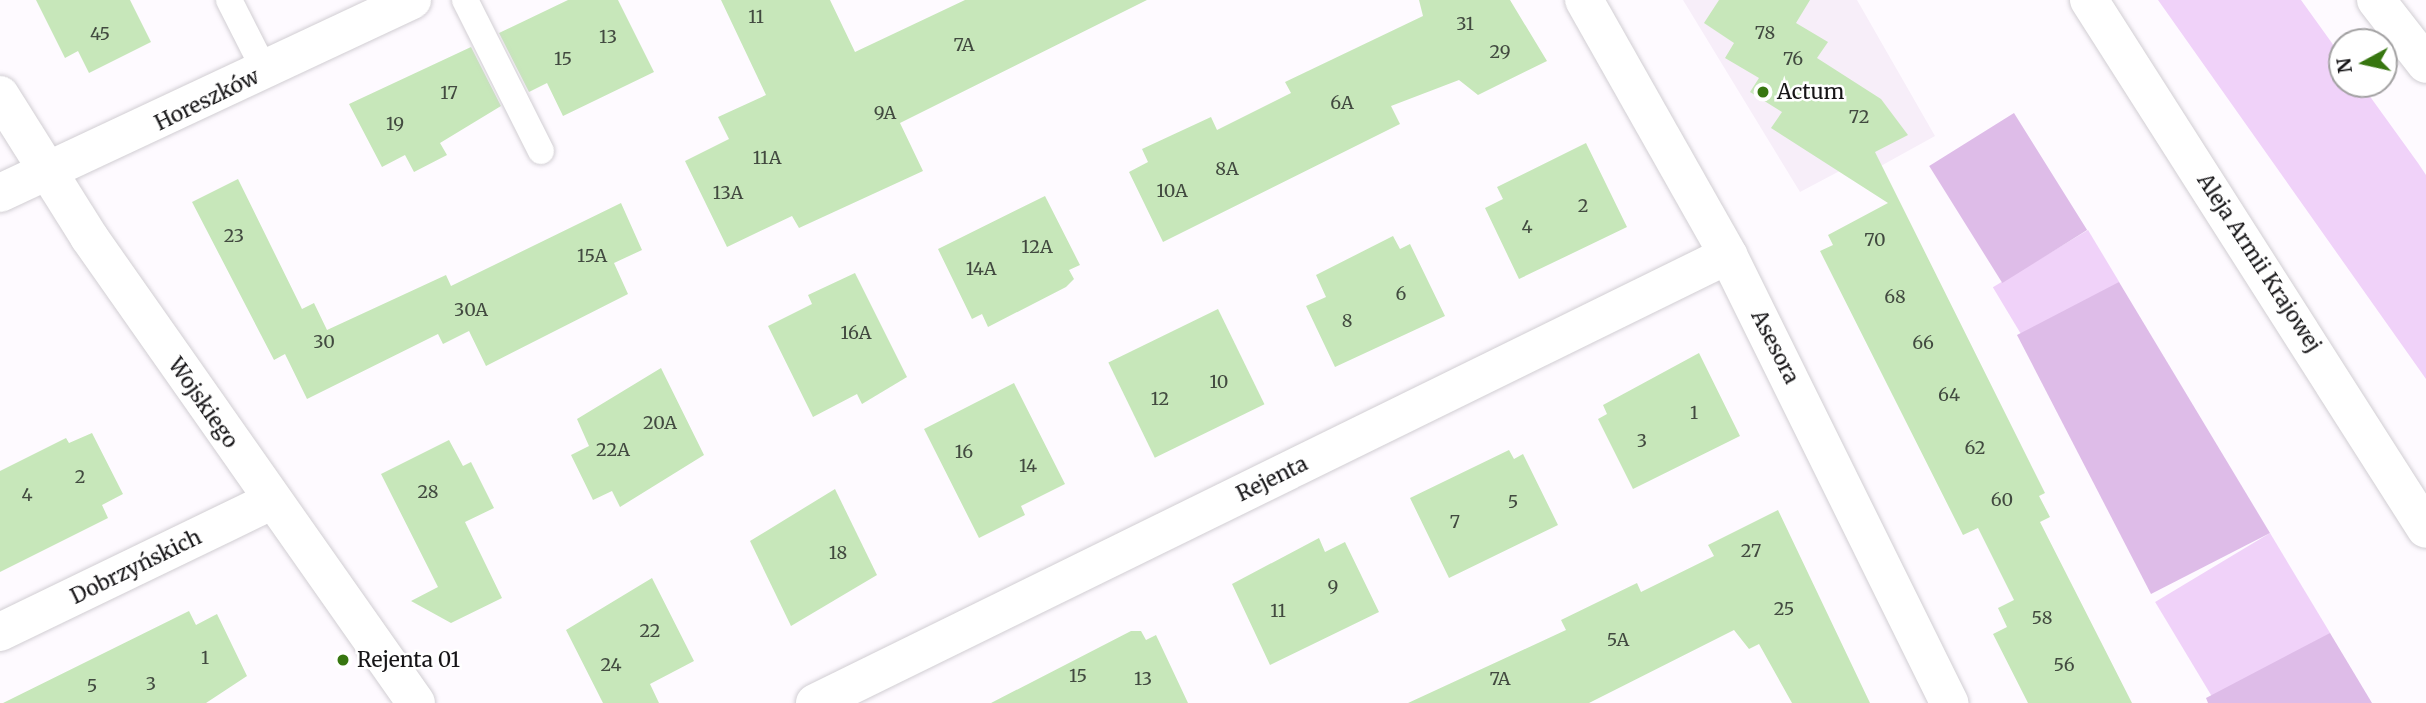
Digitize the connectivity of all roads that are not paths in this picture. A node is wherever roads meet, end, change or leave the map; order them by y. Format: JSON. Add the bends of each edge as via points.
{"nodes":[{"id":1,"x":229,"y":0,"type":"edge"},
{"id":2,"x":412,"y":0,"type":"edge"},
{"id":3,"x":465,"y":0,"type":"edge"},
{"id":4,"x":1584,"y":0,"type":"edge"},
{"id":5,"x":2089,"y":0,"type":"edge"},
{"id":6,"x":2376,"y":0,"type":"edge"},
{"id":7,"x":2426,"y":64,"type":"edge"},
{"id":8,"x":265,"y":71,"type":"junction"},
{"id":9,"x":0,"y":95,"type":"edge"},
{"id":10,"x":541,"y":151,"type":"dead end"},
{"id":11,"x":46,"y":171,"type":"junction"},
{"id":12,"x":0,"y":193,"type":"edge"},
{"id":13,"x":1728,"y":255,"type":"junction"},
{"id":14,"x":271,"y":502,"type":"junction"},
{"id":15,"x":2426,"y":528,"type":"edge"},
{"id":16,"x":0,"y":632,"type":"edge"},
{"id":17,"x":416,"y":703,"type":"edge"},
{"id":18,"x":815,"y":703,"type":"edge"},
{"id":19,"x":1949,"y":703,"type":"edge"}],
"edges":[{"from":1,"to":8,"type":"lane"},
{"from":2,"to":8,"type":"street","name":"Horeszków"},
{"from":3,"to":10,"type":"lane"},
{"from":4,"to":13,"type":"street","name":"Asesora"},
{"from":5,"to":15,"type":"street","name":"Aleja Armii Krajowej"},
{"from":6,"to":7,"type":"street"},
{"from":8,"to":11,"type":"street","name":"Horeszków"},
{"from":9,"to":11,"type":"street","name":"Wojskiego"},
{"from":11,"to":12,"type":"street","name":"Horeszków"},
{"from":11,"to":14,"type":"street","name":"Wojskiego"},
{"from":13,"to":18,"type":"street","name":"Rejenta"},
{"from":13,"to":19,"type":"street","name":"Asesora"},
{"from":14,"to":16,"type":"street","name":"Dobrzyńskich"},
{"from":14,"to":17,"type":"street","name":"Wojskiego"}]}
